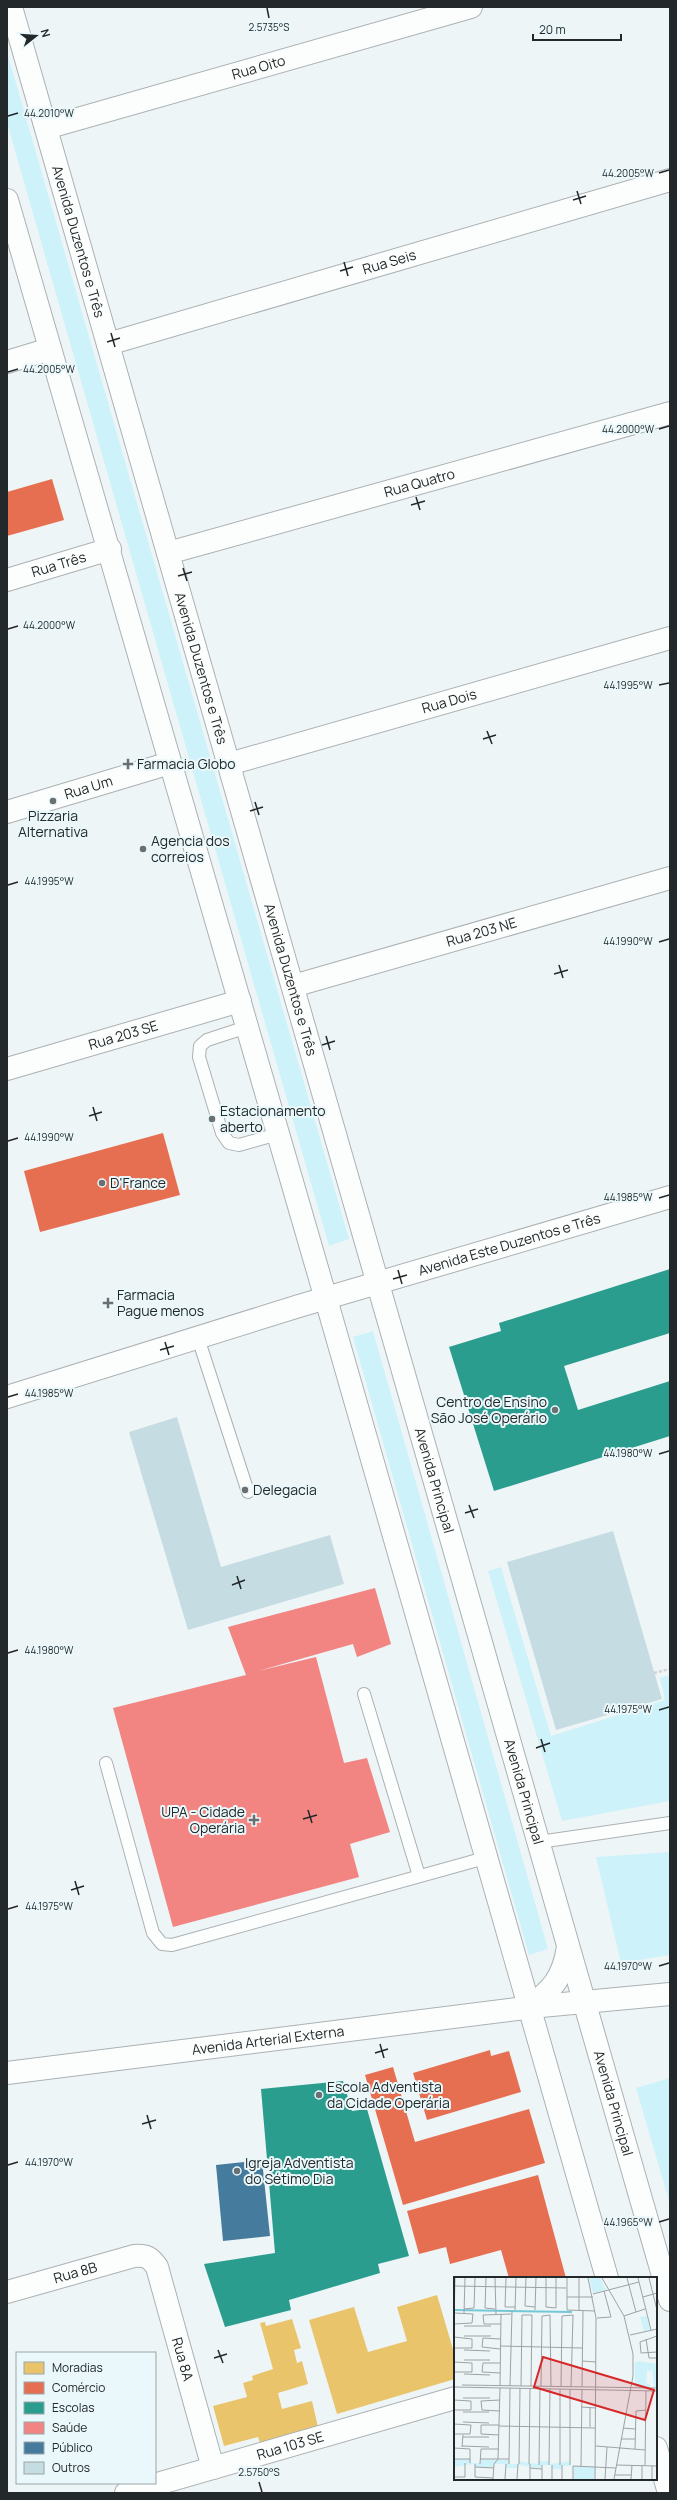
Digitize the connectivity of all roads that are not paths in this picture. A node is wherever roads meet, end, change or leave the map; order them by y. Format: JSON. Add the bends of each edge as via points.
{"nodes":[{"id":1,"x":11,"y":7,"type":"edge"},
{"id":2,"x":471,"y":7,"type":"edge"},
{"id":3,"x":46,"y":128,"type":"junction"},
{"id":4,"x":670,"y":180,"type":"edge"},
{"id":5,"x":7,"y":200,"type":"edge"},
{"id":6,"x":108,"y":344,"type":"junction"},
{"id":7,"x":50,"y":349,"type":"junction"},
{"id":8,"x":7,"y":362,"type":"edge"},
{"id":9,"x":670,"y":413,"type":"edge"},
{"id":10,"x":110,"y":549,"type":"junction"},
{"id":11,"x":168,"y":553,"type":"junction"},
{"id":12,"x":7,"y":580,"type":"edge"},
{"id":13,"x":670,"y":638,"type":"edge"},
{"id":14,"x":170,"y":763,"type":"junction"},
{"id":15,"x":229,"y":764,"type":"junction"},
{"id":16,"x":7,"y":812,"type":"edge"},
{"id":17,"x":670,"y":878,"type":"edge"},
{"id":18,"x":293,"y":986,"type":"junction"},
{"id":19,"x":240,"y":1001,"type":"junction"},
{"id":20,"x":247,"y":1027,"type":"junction"},
{"id":21,"x":7,"y":1069,"type":"edge"},
{"id":22,"x":278,"y":1134,"type":"junction"},
{"id":23,"x":670,"y":1198,"type":"edge"},
{"id":24,"x":377,"y":1284,"type":"junction"},
{"id":25,"x":326,"y":1299,"type":"junction"},
{"id":26,"x":198,"y":1338,"type":"junction"},
{"id":27,"x":7,"y":1397,"type":"edge"},
{"id":28,"x":248,"y":1492,"type":"dead end"},
{"id":29,"x":364,"y":1694,"type":"dead end"},
{"id":30,"x":106,"y":1763,"type":"dead end"},
{"id":31,"x":670,"y":1823,"type":"edge"},
{"id":32,"x":539,"y":1842,"type":"junction"},
{"id":33,"x":485,"y":1858,"type":"junction"},
{"id":34,"x":418,"y":1876,"type":"junction"},
{"id":35,"x":568,"y":1945,"type":"junction"},
{"id":36,"x":670,"y":1994,"type":"edge"},
{"id":37,"x":585,"y":2002,"type":"junction"},
{"id":38,"x":528,"y":2008,"type":"junction"},
{"id":39,"x":7,"y":2073,"type":"edge"},
{"id":40,"x":145,"y":2255,"type":"joint"},
{"id":41,"x":607,"y":2277,"type":"edge"},
{"id":42,"x":7,"y":2292,"type":"edge"},
{"id":43,"x":670,"y":2300,"type":"edge"},
{"id":44,"x":454,"y":2398,"type":"edge"},
{"id":45,"x":657,"y":2451,"type":"edge"},
{"id":46,"x":213,"y":2468,"type":"junction"},
{"id":47,"x":126,"y":2493,"type":"edge"},
{"id":48,"x":669,"y":2493,"type":"edge"}],
"edges":[{"from":1,"to":3,"type":"main road","name":"Avenida Duzentos e Três"},
{"from":2,"to":3,"type":"main road","name":"Rua Oito"},
{"from":3,"to":6,"type":"main road","name":"Avenida Duzentos e Três"},
{"from":4,"to":6,"type":"main road","name":"Rua Seis"},
{"from":5,"to":7,"type":"main road"},
{"from":6,"to":11,"type":"main road","name":"Avenida Duzentos e Três"},
{"from":7,"to":8,"type":"main road"},
{"from":7,"to":10,"type":"main road"},
{"from":9,"to":11,"type":"main road","name":"Rua Quatro"},
{"from":10,"to":12,"type":"main road","name":"Rua Três"},
{"from":10,"to":14,"type":"main road"},
{"from":11,"to":15,"type":"main road","name":"Avenida Duzentos e Três"},
{"from":13,"to":15,"type":"main road","name":"Rua Dois"},
{"from":14,"to":16,"type":"main road","name":"Rua Um"},
{"from":14,"to":19,"type":"main road"},
{"from":15,"to":18,"type":"main road","name":"Avenida Duzentos e Três"},
{"from":17,"to":18,"type":"main road","name":"Rua 203 NE"},
{"from":18,"to":24,"type":"main road","name":"Avenida Duzentos e Três"},
{"from":19,"to":20,"type":"main road"},
{"from":19,"to":21,"type":"main road","name":"Rua 203 SE"},
{"from":20,"to":22,"type":"main road"},
{"from":20,"to":22,"type":"lane","via":[[207,1040],[200,1046],[199,1057],[222,1133],[229,1143],[239,1144]]},
{"from":22,"to":25,"type":"main road"},
{"from":23,"to":24,"type":"main road","name":"Avenida Este Duzentos e Três"},
{"from":24,"to":25,"type":"main road","name":"Avenida Este Duzentos e Três"},
{"from":24,"to":32,"type":"main road","name":"Avenida Principal"},
{"from":25,"to":26,"type":"main road","name":"Avenida Este Duzentos e Três"},
{"from":25,"to":33,"type":"main road"},
{"from":26,"to":27,"type":"main road","name":"Avenida Este Duzentos e Três"},
{"from":26,"to":28,"type":"lane"},
{"from":29,"to":34,"type":"lane"},
{"from":30,"to":34,"type":"lane","via":[[153,1933],[162,1944],[172,1946]]},
{"from":31,"to":32,"type":"lane"},
{"from":32,"to":35,"type":"main road","name":"Avenida Principal"},
{"from":33,"to":34,"type":"lane"},
{"from":33,"to":38,"type":"main road"},
{"from":35,"to":37,"type":"main road","name":"Avenida Principal"},
{"from":35,"to":38,"type":"main road","via":[[566,1963],[560,1978]]},
{"from":36,"to":37,"type":"main road","name":"Avenida Arterial Externa"},
{"from":37,"to":38,"type":"main road","name":"Avenida Arterial Externa"},
{"from":37,"to":43,"type":"main road","name":"Avenida Principal"},
{"from":38,"to":39,"type":"main road","name":"Avenida Arterial Externa"},
{"from":38,"to":41,"type":"main road"},
{"from":40,"to":42,"type":"main road","name":"Rua 8B"},
{"from":40,"to":46,"type":"main road","name":"Rua 8A","via":[[151,2258],[157,2267]]},
{"from":44,"to":46,"type":"main road","name":"Rua 103 SE"},
{"from":45,"to":48,"type":"main road"},
{"from":46,"to":47,"type":"main road","name":"Rua 103 SE"}]}
